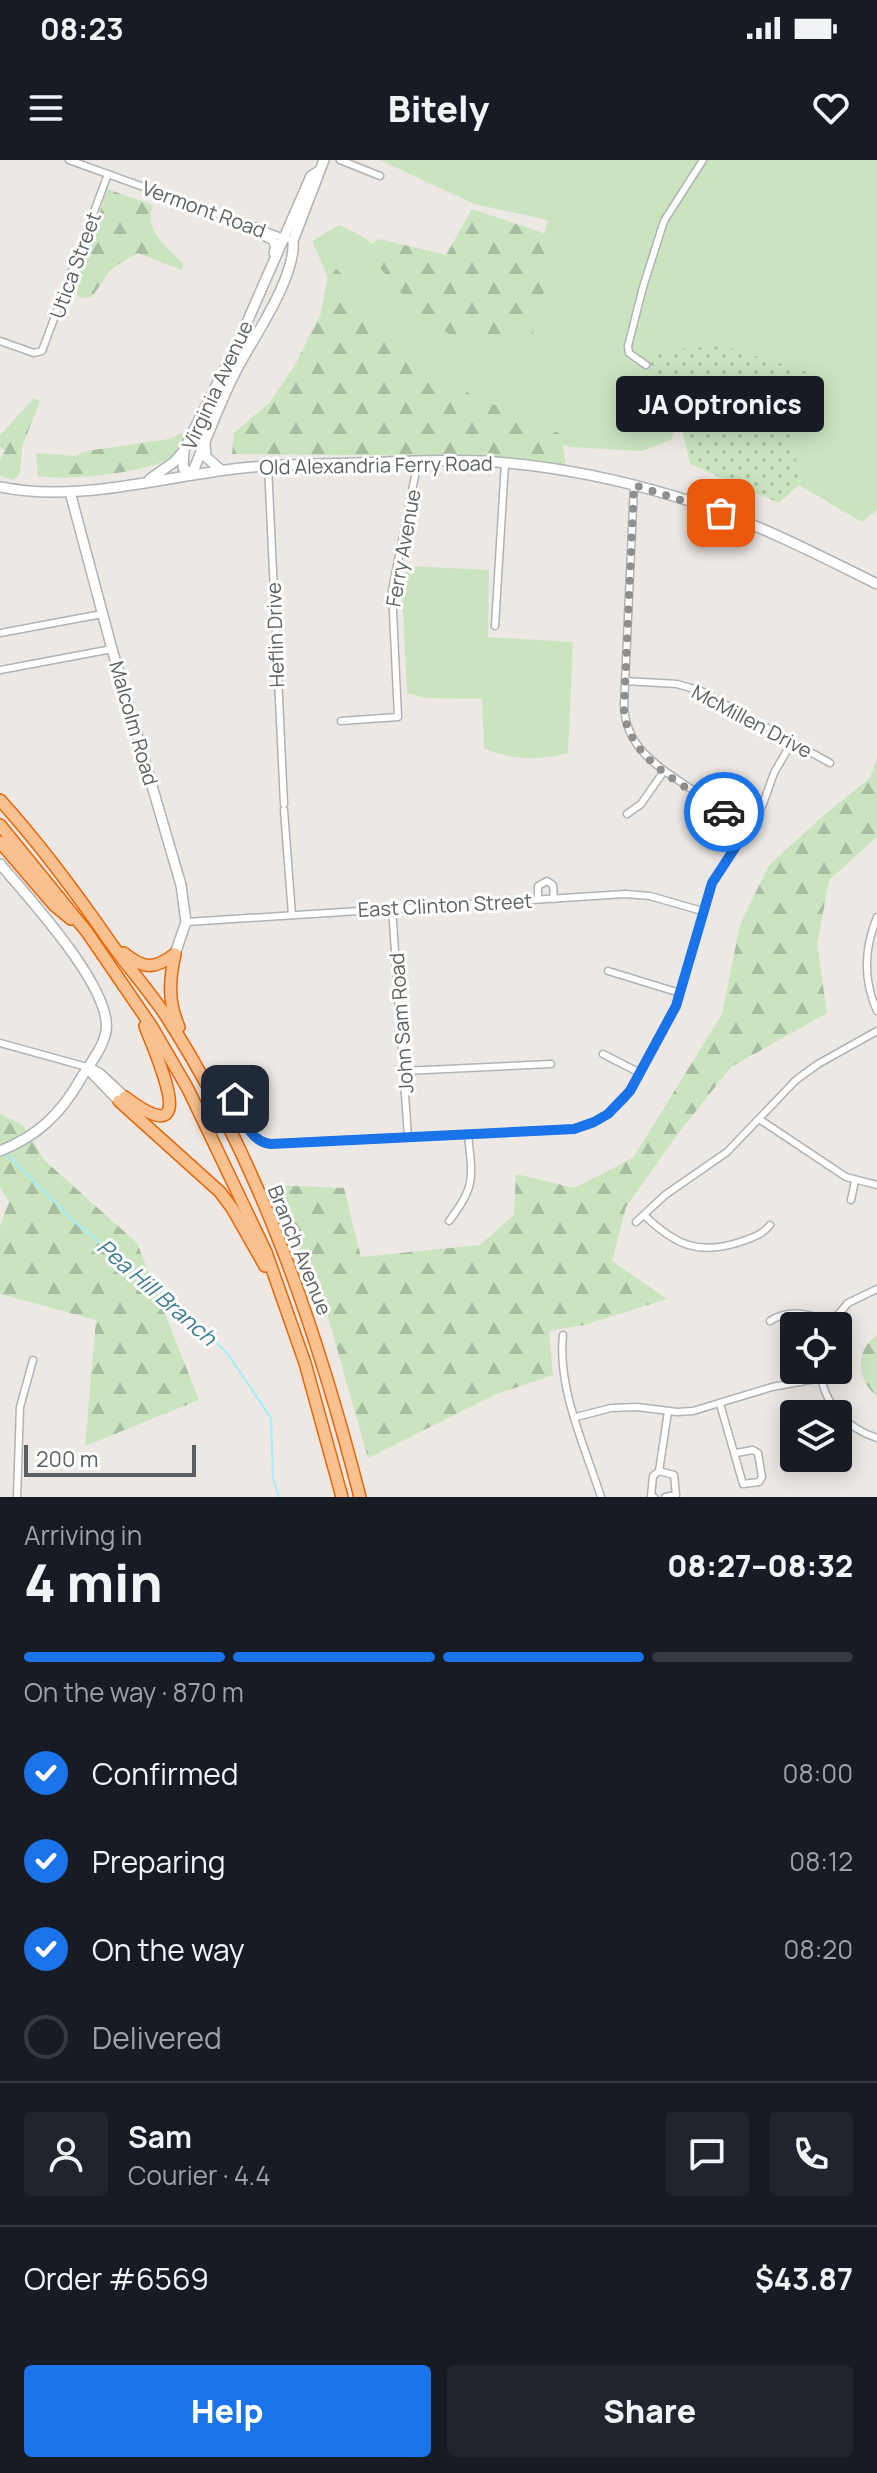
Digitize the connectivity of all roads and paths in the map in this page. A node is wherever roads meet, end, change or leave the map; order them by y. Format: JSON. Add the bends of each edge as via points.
{"nodes":[{"id":1,"x":69,"y":160,"type":"edge"},
{"id":2,"x":324,"y":160,"type":"edge"},
{"id":3,"x":340,"y":160,"type":"edge"},
{"id":4,"x":703,"y":160,"type":"edge"},
{"id":5,"x":108,"y":174,"type":"junction"},
{"id":6,"x":380,"y":176,"type":"dead end"},
{"id":7,"x":256,"y":228,"type":"junction"},
{"id":8,"x":291,"y":244,"type":"junction"},
{"id":9,"x":273,"y":264,"type":"junction"},
{"id":10,"x":0,"y":341,"type":"edge"},
{"id":11,"x":646,"y":365,"type":"dead end"},
{"id":12,"x":205,"y":442,"type":"junction"},
{"id":13,"x":184,"y":450,"type":"junction"},
{"id":14,"x":418,"y":461,"type":"junction"},
{"id":15,"x":505,"y":463,"type":"junction"},
{"id":16,"x":268,"y":466,"type":"junction"},
{"id":17,"x":221,"y":470,"type":"junction"},
{"id":18,"x":192,"y":474,"type":"junction"},
{"id":19,"x":146,"y":481,"type":"junction"},
{"id":20,"x":634,"y":485,"type":"junction"},
{"id":21,"x":0,"y":487,"type":"edge"},
{"id":22,"x":70,"y":492,"type":"junction"},
{"id":23,"x":877,"y":584,"type":"edge"},
{"id":24,"x":102,"y":614,"type":"junction"},
{"id":25,"x":495,"y":626,"type":"dead end"},
{"id":26,"x":0,"y":633,"type":"edge"},
{"id":27,"x":112,"y":649,"type":"junction"},
{"id":28,"x":0,"y":670,"type":"edge"},
{"id":29,"x":625,"y":681,"type":"junction"},
{"id":30,"x":341,"y":721,"type":"dead end"},
{"id":31,"x":792,"y":742,"type":"junction"},
{"id":32,"x":830,"y":763,"type":"dead end"},
{"id":33,"x":664,"y":771,"type":"junction"},
{"id":34,"x":0,"y":800,"type":"edge"},
{"id":35,"x":627,"y":814,"type":"dead end"},
{"id":36,"x":0,"y":825,"type":"edge"},
{"id":37,"x":748,"y":828,"type":"junction"},
{"id":38,"x":0,"y":842,"type":"edge"},
{"id":39,"x":0,"y":864,"type":"edge"},
{"id":40,"x":538,"y":899,"type":"junction"},
{"id":41,"x":554,"y":899,"type":"junction"},
{"id":42,"x":392,"y":908,"type":"junction"},
{"id":43,"x":702,"y":911,"type":"junction"},
{"id":44,"x":292,"y":915,"type":"junction"},
{"id":45,"x":877,"y":917,"type":"edge"},
{"id":46,"x":186,"y":922,"type":"junction"},
{"id":47,"x":87,"y":932,"type":"junction"},
{"id":48,"x":110,"y":942,"type":"junction"},
{"id":49,"x":175,"y":954,"type":"junction"},
{"id":50,"x":608,"y":971,"type":"dead end"},
{"id":51,"x":680,"y":993,"type":"junction"},
{"id":52,"x":139,"y":1007,"type":"junction"},
{"id":53,"x":877,"y":1011,"type":"edge"},
{"id":54,"x":877,"y":1031,"type":"edge"},
{"id":55,"x":0,"y":1043,"type":"edge"},
{"id":56,"x":603,"y":1054,"type":"dead end"},
{"id":57,"x":551,"y":1064,"type":"dead end"},
{"id":58,"x":87,"y":1067,"type":"junction"},
{"id":59,"x":404,"y":1071,"type":"junction"},
{"id":60,"x":640,"y":1073,"type":"junction"},
{"id":61,"x":201,"y":1077,"type":"junction"},
{"id":62,"x":230,"y":1079,"type":"dead end"},
{"id":63,"x":122,"y":1099,"type":"junction"},
{"id":64,"x":759,"y":1119,"type":"junction"},
{"id":65,"x":468,"y":1134,"type":"junction"},
{"id":66,"x":408,"y":1137,"type":"junction"},
{"id":67,"x":0,"y":1151,"type":"edge"},
{"id":68,"x":855,"y":1181,"type":"junction"},
{"id":69,"x":877,"y":1185,"type":"edge"},
{"id":70,"x":851,"y":1200,"type":"dead end"},
{"id":71,"x":644,"y":1215,"type":"junction"},
{"id":72,"x":449,"y":1221,"type":"dead end"},
{"id":73,"x":636,"y":1222,"type":"dead end"},
{"id":74,"x":770,"y":1225,"type":"dead end"},
{"id":75,"x":877,"y":1289,"type":"edge"},
{"id":76,"x":283,"y":1298,"type":"junction"},
{"id":77,"x":840,"y":1312,"type":"edge"},
{"id":78,"x":780,"y":1315,"type":"edge"},
{"id":79,"x":770,"y":1321,"type":"dead end"},
{"id":80,"x":563,"y":1335,"type":"dead end"},
{"id":81,"x":33,"y":1360,"type":"dead end"},
{"id":82,"x":788,"y":1384,"type":"edge"},
{"id":83,"x":823,"y":1384,"type":"edge"},
{"id":84,"x":720,"y":1404,"type":"junction"},
{"id":85,"x":668,"y":1412,"type":"junction"},
{"id":86,"x":576,"y":1417,"type":"junction"},
{"id":87,"x":877,"y":1438,"type":"edge"},
{"id":88,"x":736,"y":1453,"type":"junction"},
{"id":89,"x":334,"y":1467,"type":"junction"},
{"id":90,"x":659,"y":1471,"type":"junction"},
{"id":91,"x":360,"y":1496,"type":"edge"},
{"id":92,"x":17,"y":1497,"type":"edge"},
{"id":93,"x":336,"y":1497,"type":"edge"},
{"id":94,"x":342,"y":1497,"type":"edge"},
{"id":95,"x":601,"y":1497,"type":"edge"},
{"id":96,"x":654,"y":1497,"type":"edge"},
{"id":97,"x":665,"y":1497,"type":"edge"}],
"edges":[{"from":1,"to":5,"type":"street","name":"Vermont Road"},
{"from":2,"to":8,"type":"street","name":"Virginia Avenue"},
{"from":3,"to":6,"type":"street"},
{"from":4,"to":11,"type":"street","via":[[664,221],[637,308],[629,353]]},
{"from":5,"to":7,"type":"street","name":"Vermont Road"},
{"from":5,"to":10,"type":"street","name":"Utica Street","via":[[48,341],[40,353]]},
{"from":7,"to":8,"type":"street","name":"Vermont Road"},
{"from":7,"to":9,"type":"street","via":[[275,243]]},
{"from":8,"to":9,"type":"street","name":"Virginia Avenue"},
{"from":8,"to":12,"type":"street","name":"Virginia Avenue","via":[[272,306]]},
{"from":9,"to":13,"type":"street","name":"Virginia Avenue"},
{"from":12,"to":17,"type":"street","via":[[206,457]]},
{"from":12,"to":18,"type":"street","name":"Virginia Avenue"},
{"from":13,"to":18,"type":"street","name":"Virginia Avenue","via":[[183,468]]},
{"from":13,"to":19,"type":"street"},
{"from":14,"to":15,"type":"street","name":"Old Alexandria Ferry Road"},
{"from":14,"to":16,"type":"street","name":"Old Alexandria Ferry Road"},
{"from":14,"to":30,"type":"street","name":"Ferry Avenue","via":[[394,582],[398,717]]},
{"from":15,"to":20,"type":"street","name":"Old Alexandria Ferry Road"},
{"from":15,"to":25,"type":"street"},
{"from":16,"to":17,"type":"street","name":"Old Alexandria Ferry Road"},
{"from":16,"to":44,"type":"street","name":"Heflin Drive"},
{"from":17,"to":18,"type":"street","name":"Old Alexandria Ferry Road"},
{"from":18,"to":19,"type":"street","name":"Old Alexandria Ferry Road"},
{"from":19,"to":22,"type":"street","name":"Old Alexandria Ferry Road"},
{"from":20,"to":23,"type":"street","name":"Old Alexandria Ferry Road","via":[[738,520]]},
{"from":20,"to":29,"type":"street"},
{"from":21,"to":22,"type":"street","name":"Old Alexandria Ferry Road"},
{"from":22,"to":24,"type":"street","name":"Malcolm Road"},
{"from":24,"to":26,"type":"street"},
{"from":24,"to":27,"type":"street","name":"Malcolm Road"},
{"from":27,"to":28,"type":"street"},
{"from":27,"to":46,"type":"street","name":"Malcolm Road","via":[[181,885]]},
{"from":29,"to":31,"type":"street","name":"McMillen Drive","via":[[693,688]]},
{"from":29,"to":33,"type":"street","via":[[626,726],[644,754]]},
{"from":31,"to":32,"type":"street","name":"McMillen Drive"},
{"from":31,"to":37,"type":"street"},
{"from":33,"to":35,"type":"street","via":[[641,804]]},
{"from":33,"to":37,"type":"street"},
{"from":34,"to":48,"type":"highway","name":"Branch Avenue","via":[[66,878]]},
{"from":36,"to":47,"type":"highway","name":"Branch Avenue"},
{"from":37,"to":43,"type":"street","via":[[712,883]]},
{"from":38,"to":47,"type":"highway","via":[[54,905]]},
{"from":39,"to":58,"type":"street","via":[[101,996],[106,1034]]},
{"from":40,"to":41,"type":"street","name":"East Clinton Street"},
{"from":40,"to":41,"type":"street","via":[[539,884],[547,881],[553,885]]},
{"from":40,"to":42,"type":"street","name":"East Clinton Street"},
{"from":41,"to":43,"type":"street","name":"East Clinton Street","via":[[633,894]]},
{"from":42,"to":44,"type":"street","name":"East Clinton Street"},
{"from":42,"to":59,"type":"street","name":"John Sam Road"},
{"from":43,"to":51,"type":"street"},
{"from":44,"to":46,"type":"street","name":"East Clinton Street"},
{"from":45,"to":53,"type":"street","via":[[866,959]]},
{"from":46,"to":49,"type":"street","name":"Malcolm Road"},
{"from":47,"to":52,"type":"highway","name":"Branch Avenue"},
{"from":48,"to":49,"type":"highway","via":[[142,966],[154,968]]},
{"from":48,"to":61,"type":"highway","name":"Branch Avenue","via":[[166,1017]]},
{"from":49,"to":61,"type":"highway","via":[[169,978],[174,1016]]},
{"from":50,"to":51,"type":"street"},
{"from":51,"to":60,"type":"street"},
{"from":52,"to":63,"type":"highway","via":[[167,1083],[170,1107],[154,1115]]},
{"from":52,"to":76,"type":"highway","name":"Branch Avenue","via":[[229,1170]]},
{"from":54,"to":64,"type":"street","via":[[796,1080]]},
{"from":55,"to":58,"type":"street"},
{"from":56,"to":60,"type":"street"},
{"from":57,"to":59,"type":"street"},
{"from":58,"to":63,"type":"street"},
{"from":58,"to":67,"type":"street","via":[[53,1119]]},
{"from":59,"to":66,"type":"street","name":"John Sam Road"},
{"from":60,"to":65,"type":"street","via":[[618,1107],[588,1125]]},
{"from":61,"to":91,"type":"highway","name":"Branch Avenue","via":[[235,1139],[298,1289]]},
{"from":62,"to":66,"type":"street","via":[[256,1139],[268,1144]]},
{"from":63,"to":76,"type":"highway","via":[[220,1192]]},
{"from":64,"to":68,"type":"street"},
{"from":64,"to":71,"type":"street","via":[[727,1152]]},
{"from":65,"to":66,"type":"street"},
{"from":65,"to":72,"type":"street","via":[[471,1184]]},
{"from":68,"to":69,"type":"street"},
{"from":68,"to":70,"type":"street"},
{"from":71,"to":73,"type":"street"},
{"from":71,"to":74,"type":"street","via":[[677,1241],[703,1248],[755,1237]]},
{"from":75,"to":77,"type":"street"},
{"from":76,"to":89,"type":"highway","name":"Branch Avenue"},
{"from":78,"to":79,"type":"street"},
{"from":80,"to":86,"type":"street","via":[[564,1370]]},
{"from":81,"to":92,"type":"street","via":[[20,1407]]},
{"from":82,"to":84,"type":"street"},
{"from":83,"to":87,"type":"street","via":[[841,1417]]},
{"from":84,"to":85,"type":"street"},
{"from":84,"to":88,"type":"street"},
{"from":85,"to":86,"type":"street","via":[[611,1408]]},
{"from":85,"to":90,"type":"street"},
{"from":86,"to":95,"type":"street"},
{"from":88,"to":88,"type":"street","via":[[743,1484],[759,1482],[758,1453]]},
{"from":89,"to":93,"type":"highway"},
{"from":89,"to":94,"type":"highway","name":"Branch Avenue"},
{"from":90,"to":96,"type":"street","via":[[653,1476]]},
{"from":90,"to":97,"type":"street","via":[[674,1475],[676,1495]]}]}
